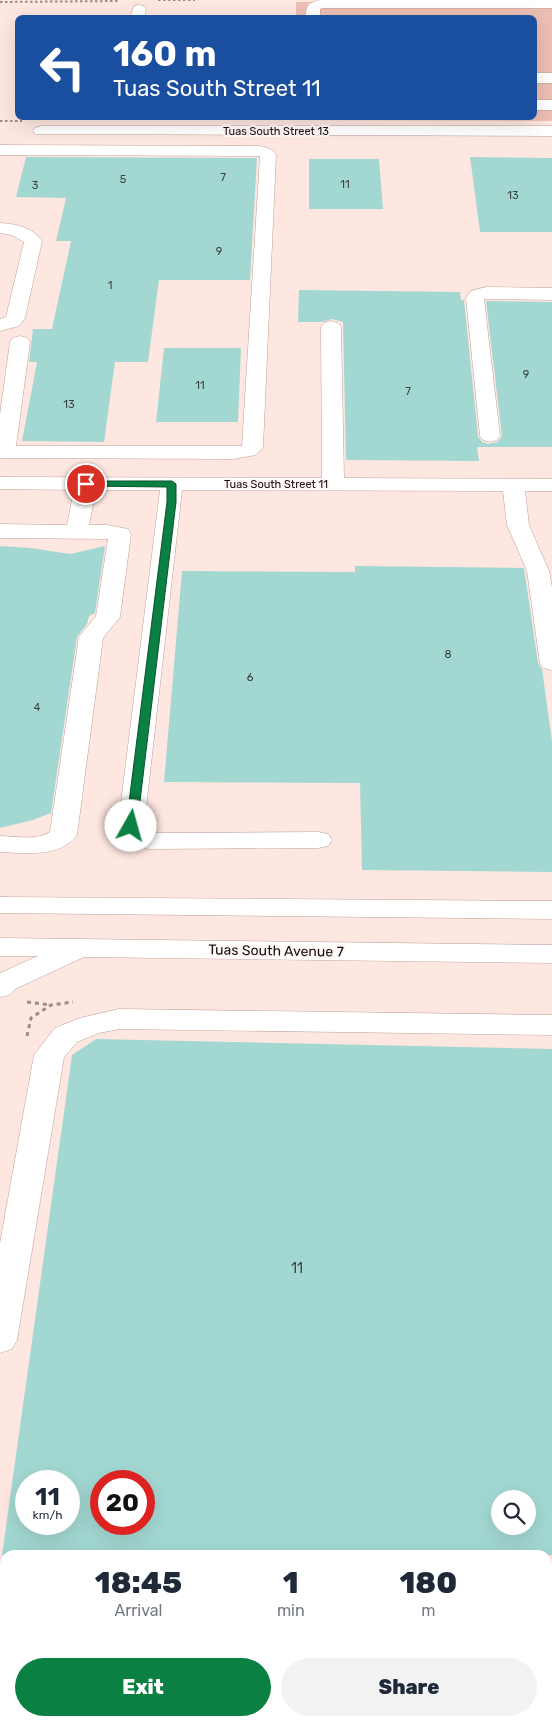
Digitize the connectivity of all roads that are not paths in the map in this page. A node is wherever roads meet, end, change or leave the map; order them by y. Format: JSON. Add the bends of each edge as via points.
{"nodes":[{"id":1,"x":552,"y":4,"type":"edge"},
{"id":2,"x":406,"y":11,"type":"edge"},
{"id":3,"x":313,"y":15,"type":"edge"},
{"id":4,"x":537,"y":78,"type":"edge"},
{"id":5,"x":552,"y":78,"type":"edge"},
{"id":6,"x":537,"y":105,"type":"edge"},
{"id":7,"x":552,"y":105,"type":"edge"},
{"id":8,"x":116,"y":124,"type":"edge"},
{"id":9,"x":149,"y":124,"type":"edge"},
{"id":10,"x":343,"y":124,"type":"edge"},
{"id":11,"x":515,"y":124,"type":"edge"},
{"id":12,"x":29,"y":131,"type":"dead end"},
{"id":13,"x":552,"y":131,"type":"edge"},
{"id":14,"x":0,"y":150,"type":"edge"},
{"id":15,"x":0,"y":228,"type":"edge"},
{"id":16,"x":552,"y":294,"type":"edge"},
{"id":17,"x":0,"y":325,"type":"edge"},
{"id":18,"x":331,"y":327,"type":"dead end"},
{"id":19,"x":20,"y":342,"type":"dead end"},
{"id":20,"x":490,"y":436,"type":"dead end"},
{"id":21,"x":3,"y":452,"type":"edge"},
{"id":22,"x":0,"y":483,"type":"edge"},
{"id":23,"x":86,"y":484,"type":"junction"},
{"id":24,"x":172,"y":484,"type":"junction"},
{"id":25,"x":333,"y":484,"type":"junction"},
{"id":26,"x":513,"y":485,"type":"junction"},
{"id":27,"x":552,"y":485,"type":"edge"},
{"id":28,"x":0,"y":531,"type":"edge"},
{"id":29,"x":77,"y":532,"type":"junction"},
{"id":30,"x":552,"y":663,"type":"edge"},
{"id":31,"x":318,"y":840,"type":"dead end"},
{"id":32,"x":0,"y":844,"type":"edge"},
{"id":33,"x":0,"y":905,"type":"edge"},
{"id":34,"x":552,"y":910,"type":"edge"},
{"id":35,"x":0,"y":947,"type":"edge"},
{"id":36,"x":81,"y":948,"type":"junction"},
{"id":37,"x":552,"y":954,"type":"edge"},
{"id":38,"x":0,"y":988,"type":"edge"},
{"id":39,"x":552,"y":1025,"type":"edge"},
{"id":40,"x":0,"y":1340,"type":"edge"}],
"edges":[{"from":1,"to":2,"type":"street"},
{"from":2,"to":3,"type":"street","via":[[321,4],[313,7]]},
{"from":4,"to":5,"type":"street"},
{"from":6,"to":7,"type":"street"},
{"from":8,"to":9,"type":"street","name":"Tuas South Street 13"},
{"from":8,"to":12,"type":"street","name":"Tuas South Street 13"},
{"from":9,"to":10,"type":"street","name":"Tuas South Street 13"},
{"from":10,"to":11,"type":"street","name":"Tuas South Street 13"},
{"from":11,"to":13,"type":"street","name":"Tuas South Street 13"},
{"from":14,"to":21,"type":"street","via":[[258,151],[268,155],[252,447],[249,451]]},
{"from":15,"to":17,"type":"street","via":[[15,230],[33,241],[15,318]]},
{"from":16,"to":20,"type":"street","via":[[486,293],[475,298]]},
{"from":18,"to":25,"type":"street"},
{"from":19,"to":21,"type":"street"},
{"from":22,"to":23,"type":"street","name":"Tuas South Street 11"},
{"from":23,"to":24,"type":"street","name":"Tuas South Street 11"},
{"from":23,"to":29,"type":"street"},
{"from":24,"to":25,"type":"street","name":"Tuas South Street 11"},
{"from":24,"to":31,"type":"street","via":[[131,826],[134,833],[149,841]]},
{"from":25,"to":26,"type":"street","name":"Tuas South Street 11"},
{"from":26,"to":27,"type":"street","name":"Tuas South Street 11"},
{"from":26,"to":30,"type":"street","via":[[518,525],[538,571]]},
{"from":28,"to":29,"type":"street"},
{"from":29,"to":32,"type":"street","via":[[115,532],[120,534],[120,538],[108,617],[92,636],[63,835],[58,841],[45,844]]},
{"from":33,"to":34,"type":"street"},
{"from":35,"to":36,"type":"street","name":"Tuas South Avenue 7"},
{"from":36,"to":37,"type":"street","name":"Tuas South Avenue 7"},
{"from":36,"to":38,"type":"street","via":[[4,982]]},
{"from":39,"to":40,"type":"street","via":[[119,1019],[66,1035],[49,1055]]}]}
